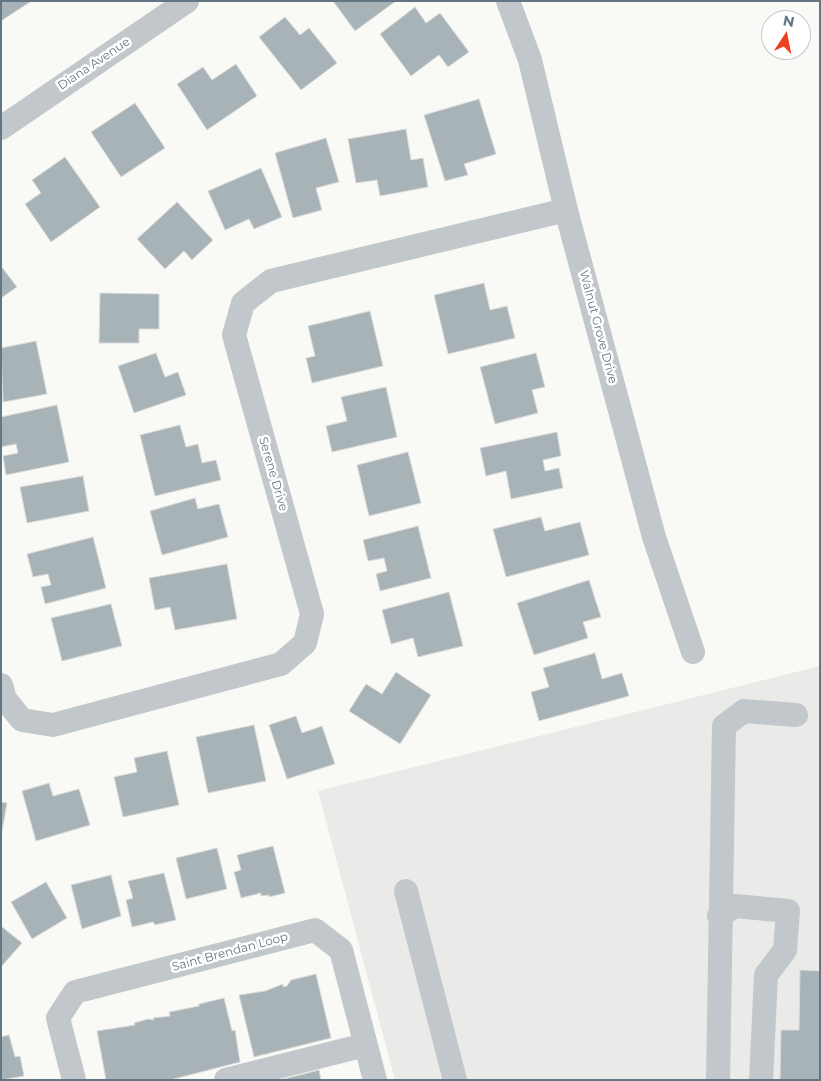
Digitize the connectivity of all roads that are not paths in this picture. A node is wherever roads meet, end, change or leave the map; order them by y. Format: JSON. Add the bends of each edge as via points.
{"nodes":[{"id":1,"x":187,"y":1,"type":"edge"},
{"id":2,"x":508,"y":1,"type":"edge"},
{"id":3,"x":1,"y":128,"type":"edge"},
{"id":4,"x":566,"y":210,"type":"junction"},
{"id":5,"x":693,"y":652,"type":"dead end"},
{"id":6,"x":1,"y":685,"type":"edge"},
{"id":7,"x":796,"y":715,"type":"dead end"},
{"id":8,"x":406,"y":891,"type":"dead end"},
{"id":9,"x":719,"y":916,"type":"junction"},
{"id":10,"x":366,"y":1045,"type":"junction"},
{"id":11,"x":74,"y":1080,"type":"edge"},
{"id":12,"x":226,"y":1080,"type":"edge"},
{"id":13,"x":375,"y":1080,"type":"edge"},
{"id":14,"x":455,"y":1080,"type":"edge"},
{"id":15,"x":718,"y":1080,"type":"edge"},
{"id":16,"x":761,"y":1080,"type":"edge"}],
"edges":[{"from":1,"to":3,"type":"street","name":"Diana Avenue"},
{"from":2,"to":4,"type":"street","name":"Walnut Grove Drive","via":[[530,60]]},
{"from":4,"to":5,"type":"street","name":"Walnut Grove Drive","via":[[654,537]]},
{"from":4,"to":6,"type":"street","name":"Serene Drive","via":[[271,281],[244,303],[234,335],[312,614],[305,643],[281,664],[53,725],[22,720],[5,699]]},
{"from":7,"to":9,"type":"street","via":[[744,711],[724,726]]},
{"from":8,"to":14,"type":"street"},
{"from":9,"to":15,"type":"street"},
{"from":9,"to":16,"type":"street","via":[[735,906],[788,911],[785,950],[766,976]]},
{"from":10,"to":11,"type":"street","name":"Saint Brendan Loop","via":[[341,950],[315,930],[75,992],[58,1018]]},
{"from":10,"to":12,"type":"street"},
{"from":10,"to":13,"type":"street","name":"Saint Brendan Loop"}]}
